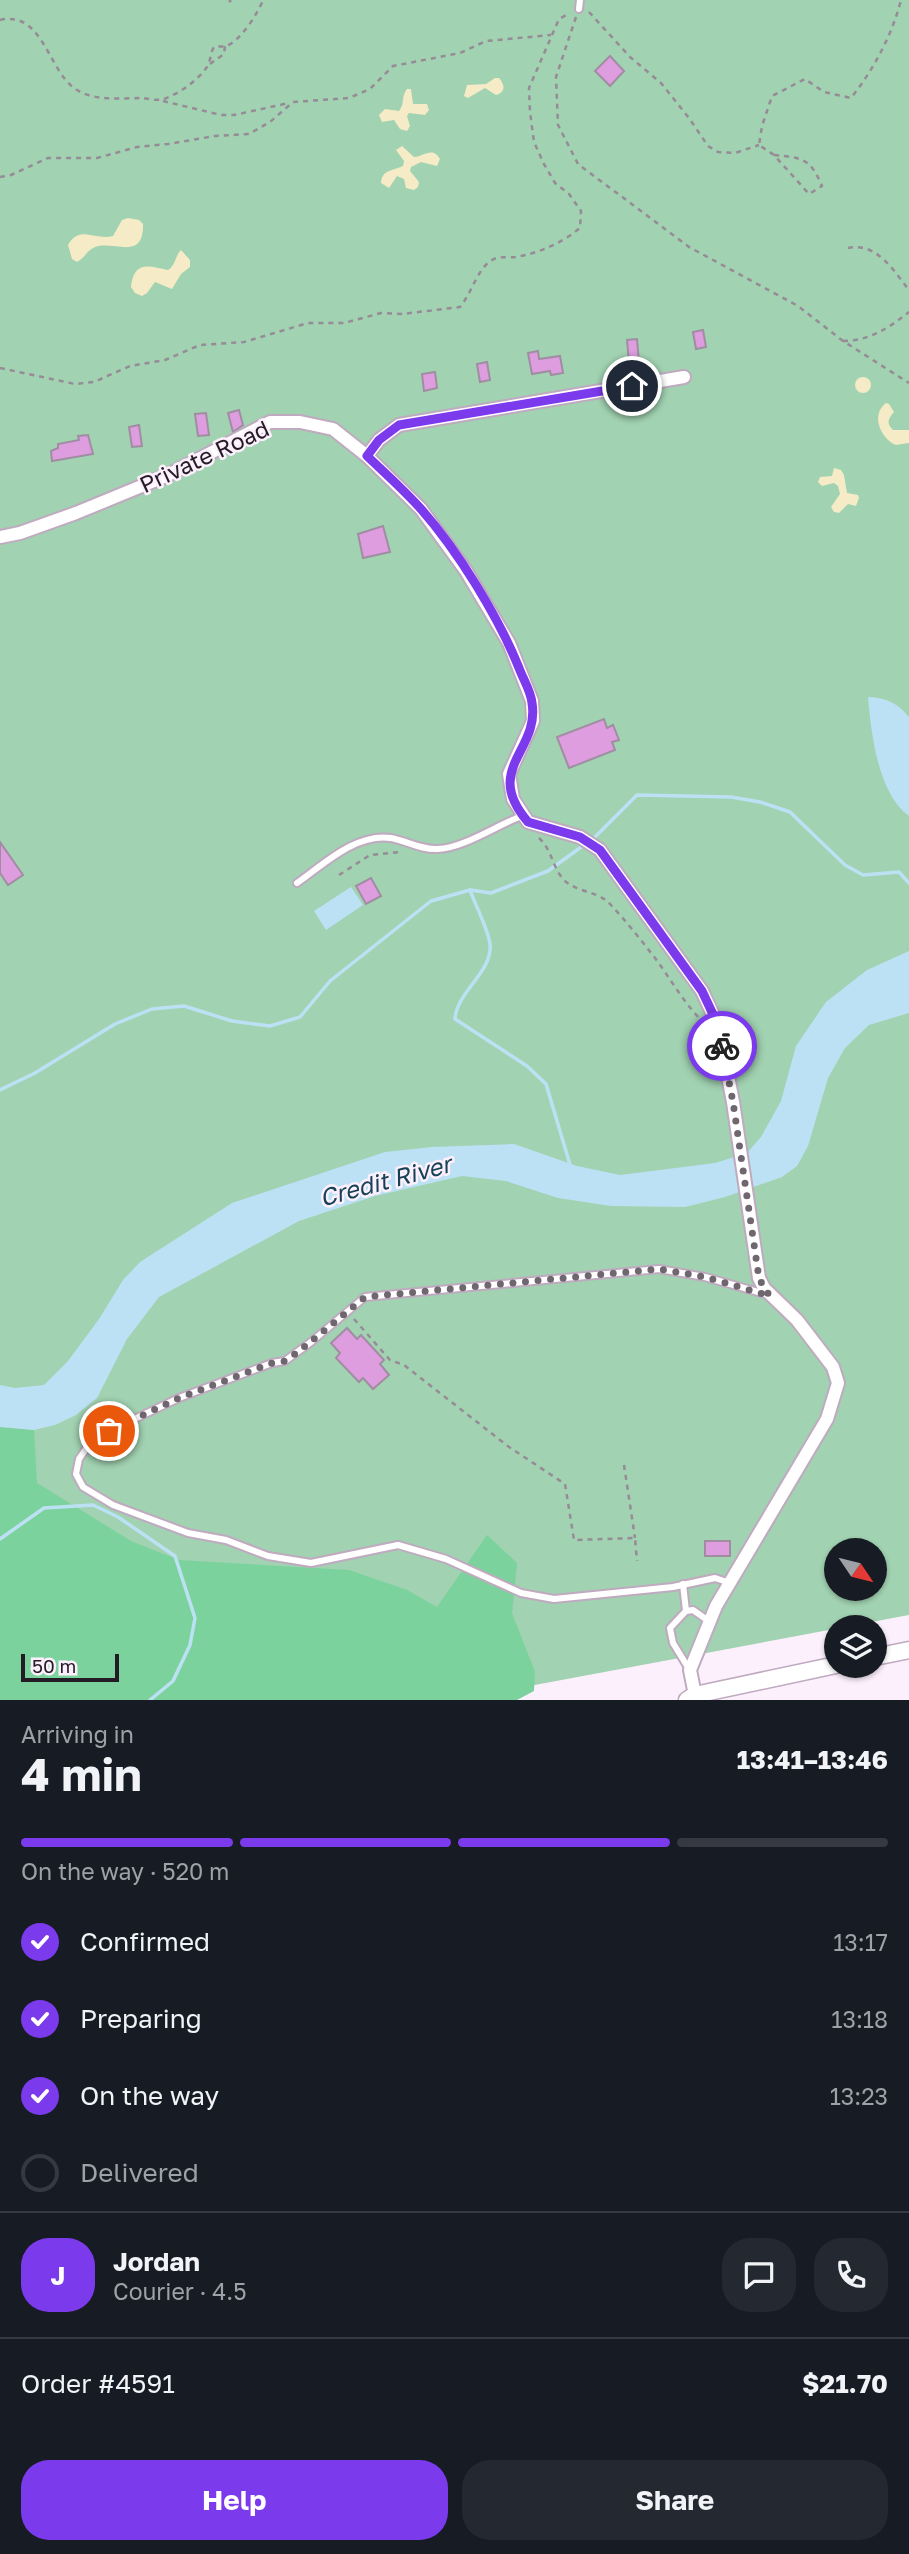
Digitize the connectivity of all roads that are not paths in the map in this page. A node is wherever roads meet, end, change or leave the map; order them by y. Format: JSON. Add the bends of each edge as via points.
{"nodes":[{"id":1,"x":580,"y":0,"type":"edge"},
{"id":2,"x":579,"y":9,"type":"road end"},
{"id":3,"x":684,"y":377,"type":"dead end"},
{"id":4,"x":367,"y":456,"type":"junction"},
{"id":5,"x":0,"y":537,"type":"edge"},
{"id":6,"x":522,"y":816,"type":"junction"},
{"id":7,"x":296,"y":883,"type":"dead end"},
{"id":8,"x":770,"y":1296,"type":"junction"},
{"id":9,"x":730,"y":1583,"type":"junction"},
{"id":10,"x":683,"y":1584,"type":"junction"},
{"id":11,"x":687,"y":1611,"type":"junction"},
{"id":12,"x":710,"y":1622,"type":"junction"},
{"id":13,"x":909,"y":1650,"type":"edge"},
{"id":14,"x":887,"y":1655,"type":"edge"},
{"id":15,"x":824,"y":1668,"type":"edge"},
{"id":16,"x":690,"y":1670,"type":"junction"},
{"id":17,"x":691,"y":1698,"type":"edge"}],
"edges":[{"from":1,"to":2,"type":"lane"},
{"from":3,"to":4,"type":"street","via":[[399,425]]},
{"from":4,"to":5,"type":"street","name":"Private Road","via":[[333,429],[270,422],[166,476],[76,513]]},
{"from":4,"to":6,"type":"street","name":"Private Road","via":[[421,509],[466,571],[509,643],[532,701],[533,721],[509,774],[513,799]]},
{"from":6,"to":7,"type":"lane","via":[[438,849],[391,838],[361,840]]},
{"from":6,"to":8,"type":"street","via":[[528,822],[580,837],[600,850],[702,991],[718,1025],[759,1278]]},
{"from":8,"to":9,"type":"street","via":[[797,1320],[833,1367],[838,1383],[827,1419]]},
{"from":8,"to":10,"type":"lane","via":[[659,1269],[365,1297],[285,1361],[179,1398],[109,1431],[88,1446],[76,1474],[83,1487],[113,1505],[268,1556],[311,1563],[398,1545],[446,1559],[521,1593],[554,1599]]},
{"from":9,"to":10,"type":"lane","via":[[715,1578]]},
{"from":9,"to":12,"type":"street"},
{"from":10,"to":11,"type":"lane"},
{"from":11,"to":12,"type":"lane"},
{"from":11,"to":16,"type":"lane","via":[[670,1628],[673,1643]]},
{"from":12,"to":16,"type":"street"},
{"from":13,"to":14,"type":"street"},
{"from":15,"to":17,"type":"street"},
{"from":16,"to":17,"type":"street"}]}
